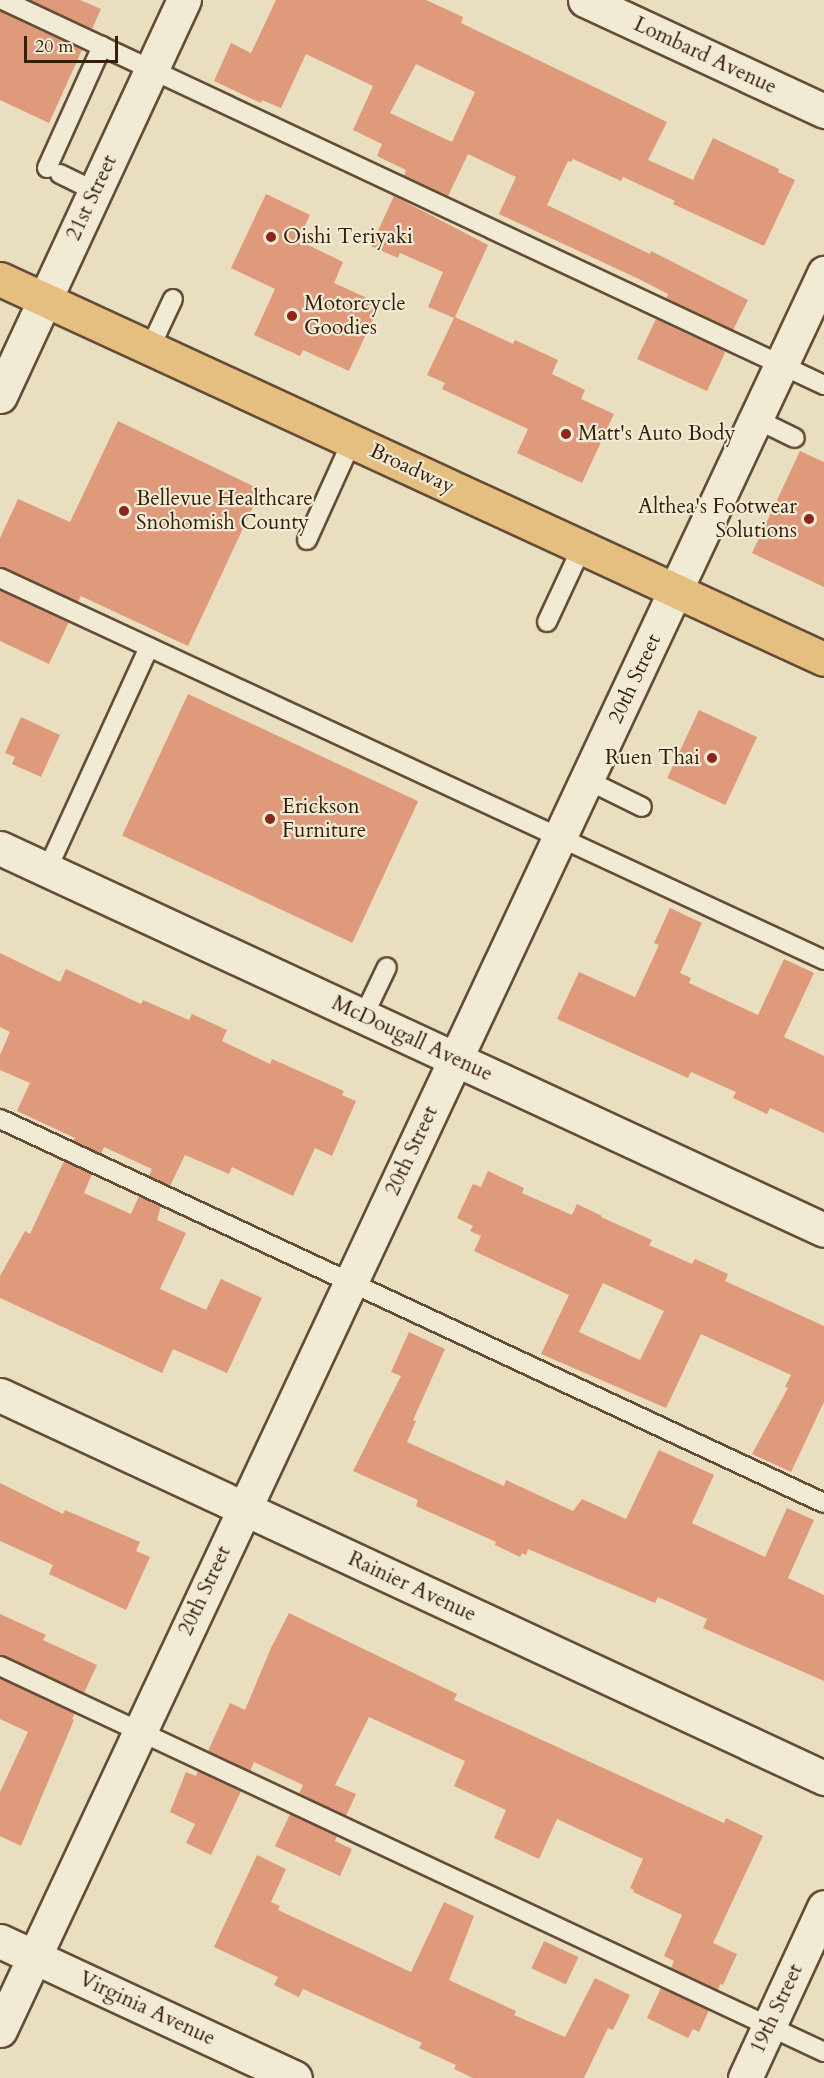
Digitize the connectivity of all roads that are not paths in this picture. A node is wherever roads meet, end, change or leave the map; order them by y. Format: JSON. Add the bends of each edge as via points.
{"nodes":[{"id":1,"x":3,"y":0,"type":"edge"},
{"id":2,"x":184,"y":0,"type":"edge"},
{"id":3,"x":585,"y":0,"type":"edge"},
{"id":4,"x":102,"y":46,"type":"junction"},
{"id":5,"x":152,"y":68,"type":"junction"},
{"id":6,"x":824,"y":111,"type":"edge"},
{"id":7,"x":95,"y":191,"type":"junction"},
{"id":8,"x":824,"y":273,"type":"edge"},
{"id":9,"x":0,"y":279,"type":"edge"},
{"id":10,"x":173,"y":299,"type":"dead end"},
{"id":11,"x":45,"y":300,"type":"junction"},
{"id":12,"x":150,"y":348,"type":"junction"},
{"id":13,"x":781,"y":366,"type":"junction"},
{"id":14,"x":824,"y":385,"type":"edge"},
{"id":15,"x":0,"y":396,"type":"edge"},
{"id":16,"x":756,"y":419,"type":"junction"},
{"id":17,"x":795,"y":438,"type":"dead end"},
{"id":18,"x":352,"y":441,"type":"junction"},
{"id":19,"x":307,"y":540,"type":"dead end"},
{"id":20,"x":582,"y":547,"type":"junction"},
{"id":21,"x":0,"y":578,"type":"edge"},
{"id":22,"x":676,"y":590,"type":"junction"},
{"id":23,"x":547,"y":622,"type":"dead end"},
{"id":24,"x":149,"y":647,"type":"junction"},
{"id":25,"x":824,"y":659,"type":"edge"},
{"id":26,"x":587,"y":780,"type":"junction"},
{"id":27,"x":642,"y":807,"type":"dead end"},
{"id":28,"x":560,"y":836,"type":"junction"},
{"id":29,"x":0,"y":848,"type":"edge"},
{"id":30,"x":47,"y":870,"type":"junction"},
{"id":31,"x":824,"y":960,"type":"edge"},
{"id":32,"x":387,"y":967,"type":"dead end"},
{"id":33,"x":363,"y":1017,"type":"junction"},
{"id":34,"x":456,"y":1059,"type":"junction"},
{"id":35,"x":0,"y":1119,"type":"edge"},
{"id":36,"x":824,"y":1230,"type":"edge"},
{"id":37,"x":351,"y":1283,"type":"junction"},
{"id":38,"x":0,"y":1395,"type":"edge"},
{"id":39,"x":824,"y":1503,"type":"edge"},
{"id":40,"x":244,"y":1509,"type":"junction"},
{"id":41,"x":0,"y":1666,"type":"edge"},
{"id":42,"x":140,"y":1731,"type":"junction"},
{"id":43,"x":824,"y":1778,"type":"edge"},
{"id":44,"x":824,"y":1907,"type":"edge"},
{"id":45,"x":0,"y":1941,"type":"edge"},
{"id":46,"x":34,"y":1957,"type":"junction"},
{"id":47,"x":769,"y":2026,"type":"junction"},
{"id":48,"x":0,"y":2030,"type":"edge"},
{"id":49,"x":824,"y":2052,"type":"edge"},
{"id":50,"x":295,"y":2078,"type":"edge"},
{"id":51,"x":744,"y":2078,"type":"edge"}],
"edges":[{"from":1,"to":4,"type":"lane"},
{"from":2,"to":5,"type":"street","name":"21st Street"},
{"from":3,"to":6,"type":"street","name":"Lombard Avenue"},
{"from":4,"to":5,"type":"lane"},
{"from":4,"to":7,"type":"lane","via":[[53,171]]},
{"from":5,"to":7,"type":"street","name":"21st Street"},
{"from":5,"to":13,"type":"lane","via":[[252,124]]},
{"from":7,"to":11,"type":"street","name":"21st Street"},
{"from":8,"to":13,"type":"street","name":"20th Street"},
{"from":9,"to":11,"type":"main road","name":"Broadway"},
{"from":10,"to":12,"type":"lane"},
{"from":11,"to":12,"type":"main road","name":"Broadway"},
{"from":11,"to":15,"type":"street","name":"21st Street"},
{"from":12,"to":18,"type":"main road","name":"Broadway"},
{"from":13,"to":14,"type":"lane"},
{"from":13,"to":16,"type":"street","name":"20th Street"},
{"from":16,"to":17,"type":"lane"},
{"from":16,"to":22,"type":"street","name":"20th Street"},
{"from":18,"to":19,"type":"lane"},
{"from":18,"to":20,"type":"main road","name":"Broadway"},
{"from":20,"to":22,"type":"main road","name":"Broadway"},
{"from":20,"to":23,"type":"lane"},
{"from":21,"to":24,"type":"lane"},
{"from":22,"to":25,"type":"main road","name":"Broadway"},
{"from":22,"to":26,"type":"street","name":"20th Street"},
{"from":24,"to":28,"type":"lane"},
{"from":24,"to":30,"type":"lane"},
{"from":26,"to":27,"type":"lane"},
{"from":26,"to":28,"type":"street","name":"20th Street"},
{"from":28,"to":31,"type":"lane"},
{"from":28,"to":34,"type":"street","name":"20th Street"},
{"from":29,"to":30,"type":"street","name":"McDougall Avenue"},
{"from":30,"to":33,"type":"street","name":"McDougall Avenue"},
{"from":32,"to":33,"type":"lane"},
{"from":33,"to":34,"type":"street","name":"McDougall Avenue"},
{"from":34,"to":36,"type":"street","name":"McDougall Avenue"},
{"from":34,"to":37,"type":"street","name":"20th Street"},
{"from":35,"to":37,"type":"lane"},
{"from":37,"to":39,"type":"lane"},
{"from":37,"to":40,"type":"street","name":"20th Street"},
{"from":38,"to":40,"type":"street","name":"Rainier Avenue"},
{"from":40,"to":42,"type":"street","name":"20th Street"},
{"from":40,"to":43,"type":"street","name":"Rainier Avenue"},
{"from":41,"to":42,"type":"lane"},
{"from":42,"to":46,"type":"street","name":"20th Street"},
{"from":42,"to":47,"type":"lane"},
{"from":44,"to":47,"type":"street","name":"19th Street"},
{"from":45,"to":46,"type":"street","name":"Virginia Avenue"},
{"from":46,"to":48,"type":"street","name":"20th Street"},
{"from":46,"to":50,"type":"street","name":"Virginia Avenue"},
{"from":47,"to":49,"type":"lane"},
{"from":47,"to":51,"type":"street","name":"19th Street"}]}
